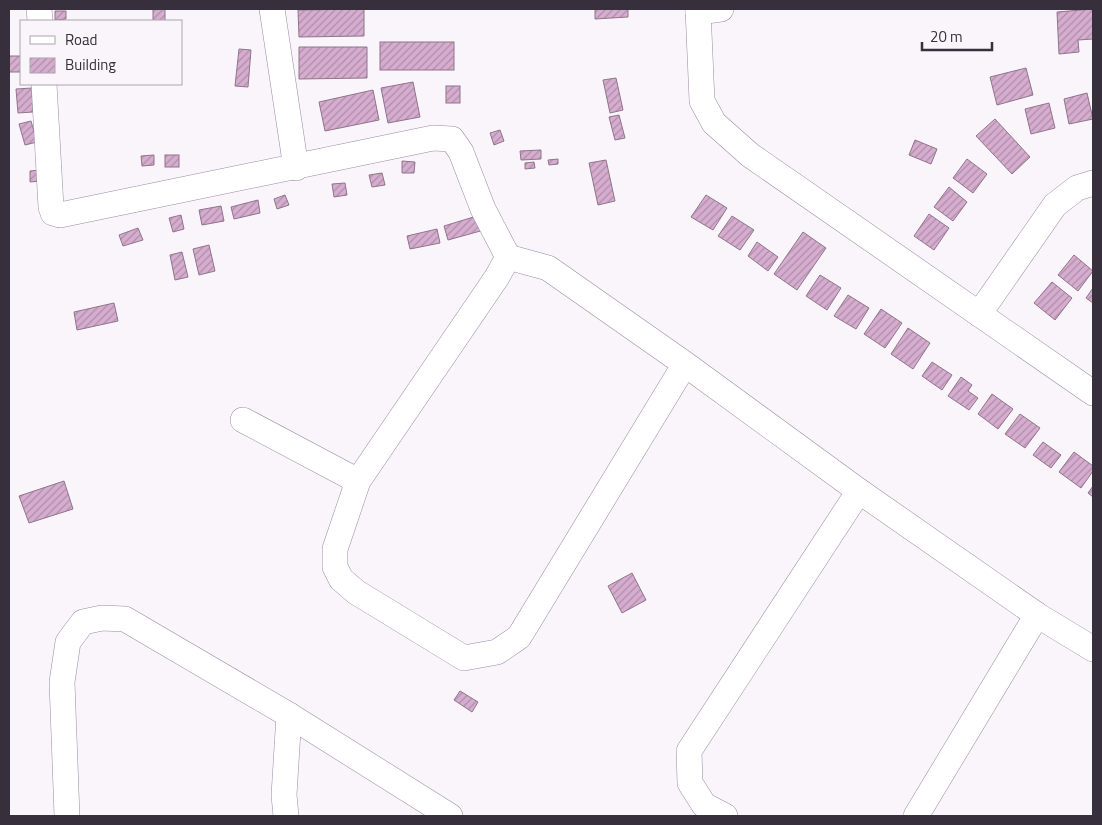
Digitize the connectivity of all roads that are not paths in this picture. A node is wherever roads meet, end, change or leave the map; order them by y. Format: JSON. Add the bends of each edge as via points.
{"nodes":[{"id":1,"x":272,"y":9,"type":"edge"},
{"id":2,"x":706,"y":10,"type":"edge"},
{"id":3,"x":44,"y":85,"type":"edge"},
{"id":4,"x":296,"y":168,"type":"junction"},
{"id":5,"x":1093,"y":183,"type":"edge"},
{"id":6,"x":508,"y":257,"type":"junction"},
{"id":7,"x":978,"y":314,"type":"junction"},
{"id":8,"x":685,"y":364,"type":"junction"},
{"id":9,"x":1093,"y":393,"type":"edge"},
{"id":10,"x":243,"y":420,"type":"dead end"},
{"id":11,"x":358,"y":481,"type":"junction"},
{"id":12,"x":859,"y":491,"type":"junction"},
{"id":13,"x":1037,"y":615,"type":"junction"},
{"id":14,"x":1093,"y":649,"type":"edge"},
{"id":15,"x":289,"y":715,"type":"junction"},
{"id":16,"x":68,"y":816,"type":"edge"},
{"id":17,"x":286,"y":816,"type":"edge"},
{"id":18,"x":450,"y":816,"type":"edge"},
{"id":19,"x":724,"y":816,"type":"edge"},
{"id":20,"x":916,"y":816,"type":"edge"}],
"edges":[{"from":1,"to":4,"type":"street"},
{"from":2,"to":7,"type":"street","via":[[702,101],[714,123],[750,155]]},
{"from":3,"to":4,"type":"street","via":[[53,213],[60,215]]},
{"from":4,"to":6,"type":"street","via":[[433,138],[452,139],[461,152],[483,209]]},
{"from":5,"to":7,"type":"street","via":[[1077,188],[1055,205]]},
{"from":6,"to":8,"type":"street","via":[[548,268]]},
{"from":6,"to":11,"type":"street"},
{"from":7,"to":9,"type":"street"},
{"from":8,"to":11,"type":"street","via":[[519,637],[497,652],[464,658],[356,592],[341,578],[335,567],[336,549]]},
{"from":8,"to":12,"type":"street"},
{"from":10,"to":11,"type":"street"},
{"from":12,"to":13,"type":"street"},
{"from":12,"to":19,"type":"street","via":[[689,752],[690,783],[704,804]]},
{"from":13,"to":14,"type":"street"},
{"from":13,"to":20,"type":"street"},
{"from":15,"to":16,"type":"street","via":[[125,619],[102,618],[83,622],[68,642],[62,682]]},
{"from":15,"to":17,"type":"street","via":[[284,795]]},
{"from":15,"to":18,"type":"street"}]}
